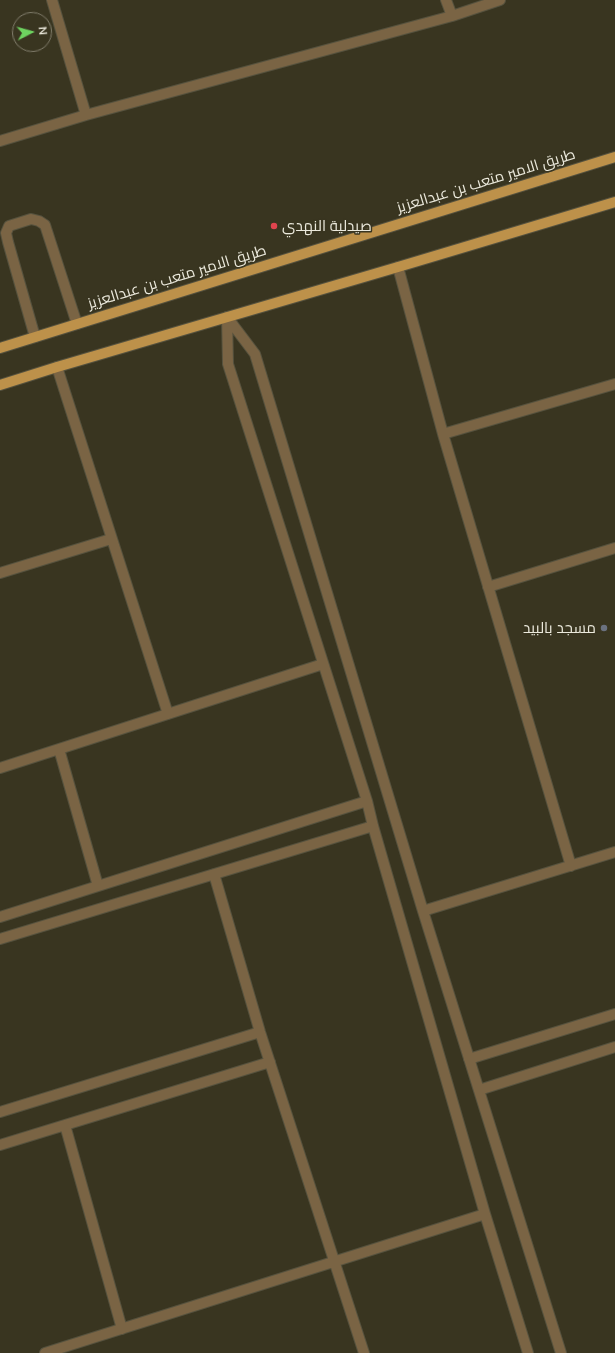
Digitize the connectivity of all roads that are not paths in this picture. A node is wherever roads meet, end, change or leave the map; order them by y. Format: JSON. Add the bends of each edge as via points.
{"nodes":[{"id":1,"x":52,"y":0,"type":"edge"},
{"id":2,"x":446,"y":0,"type":"edge"},
{"id":3,"x":500,"y":0,"type":"edge"},
{"id":4,"x":452,"y":16,"type":"junction"},
{"id":5,"x":86,"y":115,"type":"junction"},
{"id":6,"x":0,"y":141,"type":"edge"},
{"id":7,"x":615,"y":157,"type":"edge"},
{"id":8,"x":615,"y":202,"type":"edge"},
{"id":9,"x":398,"y":267,"type":"junction"},
{"id":10,"x":227,"y":317,"type":"junction"},
{"id":11,"x":77,"y":324,"type":"junction"},
{"id":12,"x":35,"y":337,"type":"junction"},
{"id":13,"x":0,"y":348,"type":"edge"},
{"id":14,"x":57,"y":367,"type":"junction"},
{"id":15,"x":615,"y":384,"type":"edge"},
{"id":16,"x":0,"y":385,"type":"edge"},
{"id":17,"x":443,"y":434,"type":"junction"},
{"id":18,"x":111,"y":539,"type":"junction"},
{"id":19,"x":615,"y":548,"type":"edge"},
{"id":20,"x":0,"y":573,"type":"edge"},
{"id":21,"x":488,"y":586,"type":"junction"},
{"id":22,"x":323,"y":664,"type":"junction"},
{"id":23,"x":168,"y":714,"type":"junction"},
{"id":24,"x":59,"y":749,"type":"junction"},
{"id":25,"x":0,"y":768,"type":"edge"},
{"id":26,"x":367,"y":801,"type":"junction"},
{"id":27,"x":373,"y":826,"type":"junction"},
{"id":28,"x":615,"y":852,"type":"edge"},
{"id":29,"x":571,"y":866,"type":"junction"},
{"id":30,"x":214,"y":874,"type":"junction"},
{"id":31,"x":98,"y":886,"type":"junction"},
{"id":32,"x":423,"y":911,"type":"junction"},
{"id":33,"x":0,"y":917,"type":"edge"},
{"id":34,"x":0,"y":939,"type":"edge"},
{"id":35,"x":615,"y":1014,"type":"edge"},
{"id":36,"x":260,"y":1032,"type":"junction"},
{"id":37,"x":615,"y":1047,"type":"edge"},
{"id":38,"x":469,"y":1059,"type":"junction"},
{"id":39,"x":270,"y":1062,"type":"junction"},
{"id":40,"x":479,"y":1090,"type":"junction"},
{"id":41,"x":0,"y":1112,"type":"edge"},
{"id":42,"x":65,"y":1125,"type":"junction"},
{"id":43,"x":0,"y":1145,"type":"edge"},
{"id":44,"x":485,"y":1214,"type":"junction"},
{"id":45,"x":335,"y":1262,"type":"junction"},
{"id":46,"x":122,"y":1329,"type":"junction"},
{"id":47,"x":45,"y":1353,"type":"edge"},
{"id":48,"x":364,"y":1353,"type":"edge"},
{"id":49,"x":528,"y":1353,"type":"edge"},
{"id":50,"x":561,"y":1353,"type":"edge"}],
"edges":[{"from":1,"to":5,"type":"street"},
{"from":2,"to":4,"type":"street"},
{"from":3,"to":4,"type":"street"},
{"from":4,"to":5,"type":"street"},
{"from":5,"to":6,"type":"street"},
{"from":7,"to":11,"type":"main road","name":"طريق الامير متعب بن عبدالعزيز"},
{"from":8,"to":9,"type":"main road"},
{"from":9,"to":10,"type":"main road"},
{"from":9,"to":17,"type":"street"},
{"from":10,"to":14,"type":"main road"},
{"from":10,"to":22,"type":"street","via":[[228,364]]},
{"from":10,"to":32,"type":"street","via":[[255,354]]},
{"from":11,"to":12,"type":"main road","name":"طريق الامير متعب بن عبدالعزيز"},
{"from":11,"to":12,"type":"street","via":[[45,225],[31,218],[9,226],[6,232]]},
{"from":12,"to":13,"type":"main road","name":"طريق الامير متعب بن عبدالعزيز"},
{"from":14,"to":16,"type":"main road"},
{"from":14,"to":18,"type":"street"},
{"from":15,"to":17,"type":"street"},
{"from":17,"to":21,"type":"street"},
{"from":18,"to":20,"type":"street"},
{"from":18,"to":23,"type":"street"},
{"from":19,"to":21,"type":"street"},
{"from":21,"to":29,"type":"street"},
{"from":22,"to":23,"type":"street"},
{"from":22,"to":26,"type":"street"},
{"from":23,"to":24,"type":"street"},
{"from":24,"to":25,"type":"street"},
{"from":24,"to":31,"type":"street"},
{"from":26,"to":27,"type":"street"},
{"from":26,"to":31,"type":"street"},
{"from":27,"to":30,"type":"street"},
{"from":27,"to":44,"type":"street"},
{"from":28,"to":29,"type":"street"},
{"from":29,"to":32,"type":"street"},
{"from":30,"to":34,"type":"street"},
{"from":30,"to":36,"type":"street"},
{"from":31,"to":33,"type":"street"},
{"from":32,"to":38,"type":"street"},
{"from":35,"to":38,"type":"street"},
{"from":36,"to":39,"type":"street"},
{"from":36,"to":41,"type":"street"},
{"from":37,"to":40,"type":"street"},
{"from":38,"to":40,"type":"street"},
{"from":39,"to":42,"type":"street"},
{"from":39,"to":45,"type":"street"},
{"from":40,"to":50,"type":"street"},
{"from":42,"to":43,"type":"street"},
{"from":42,"to":46,"type":"street"},
{"from":44,"to":45,"type":"street"},
{"from":44,"to":49,"type":"street"},
{"from":45,"to":46,"type":"street"},
{"from":45,"to":48,"type":"street"},
{"from":46,"to":47,"type":"street"}]}
